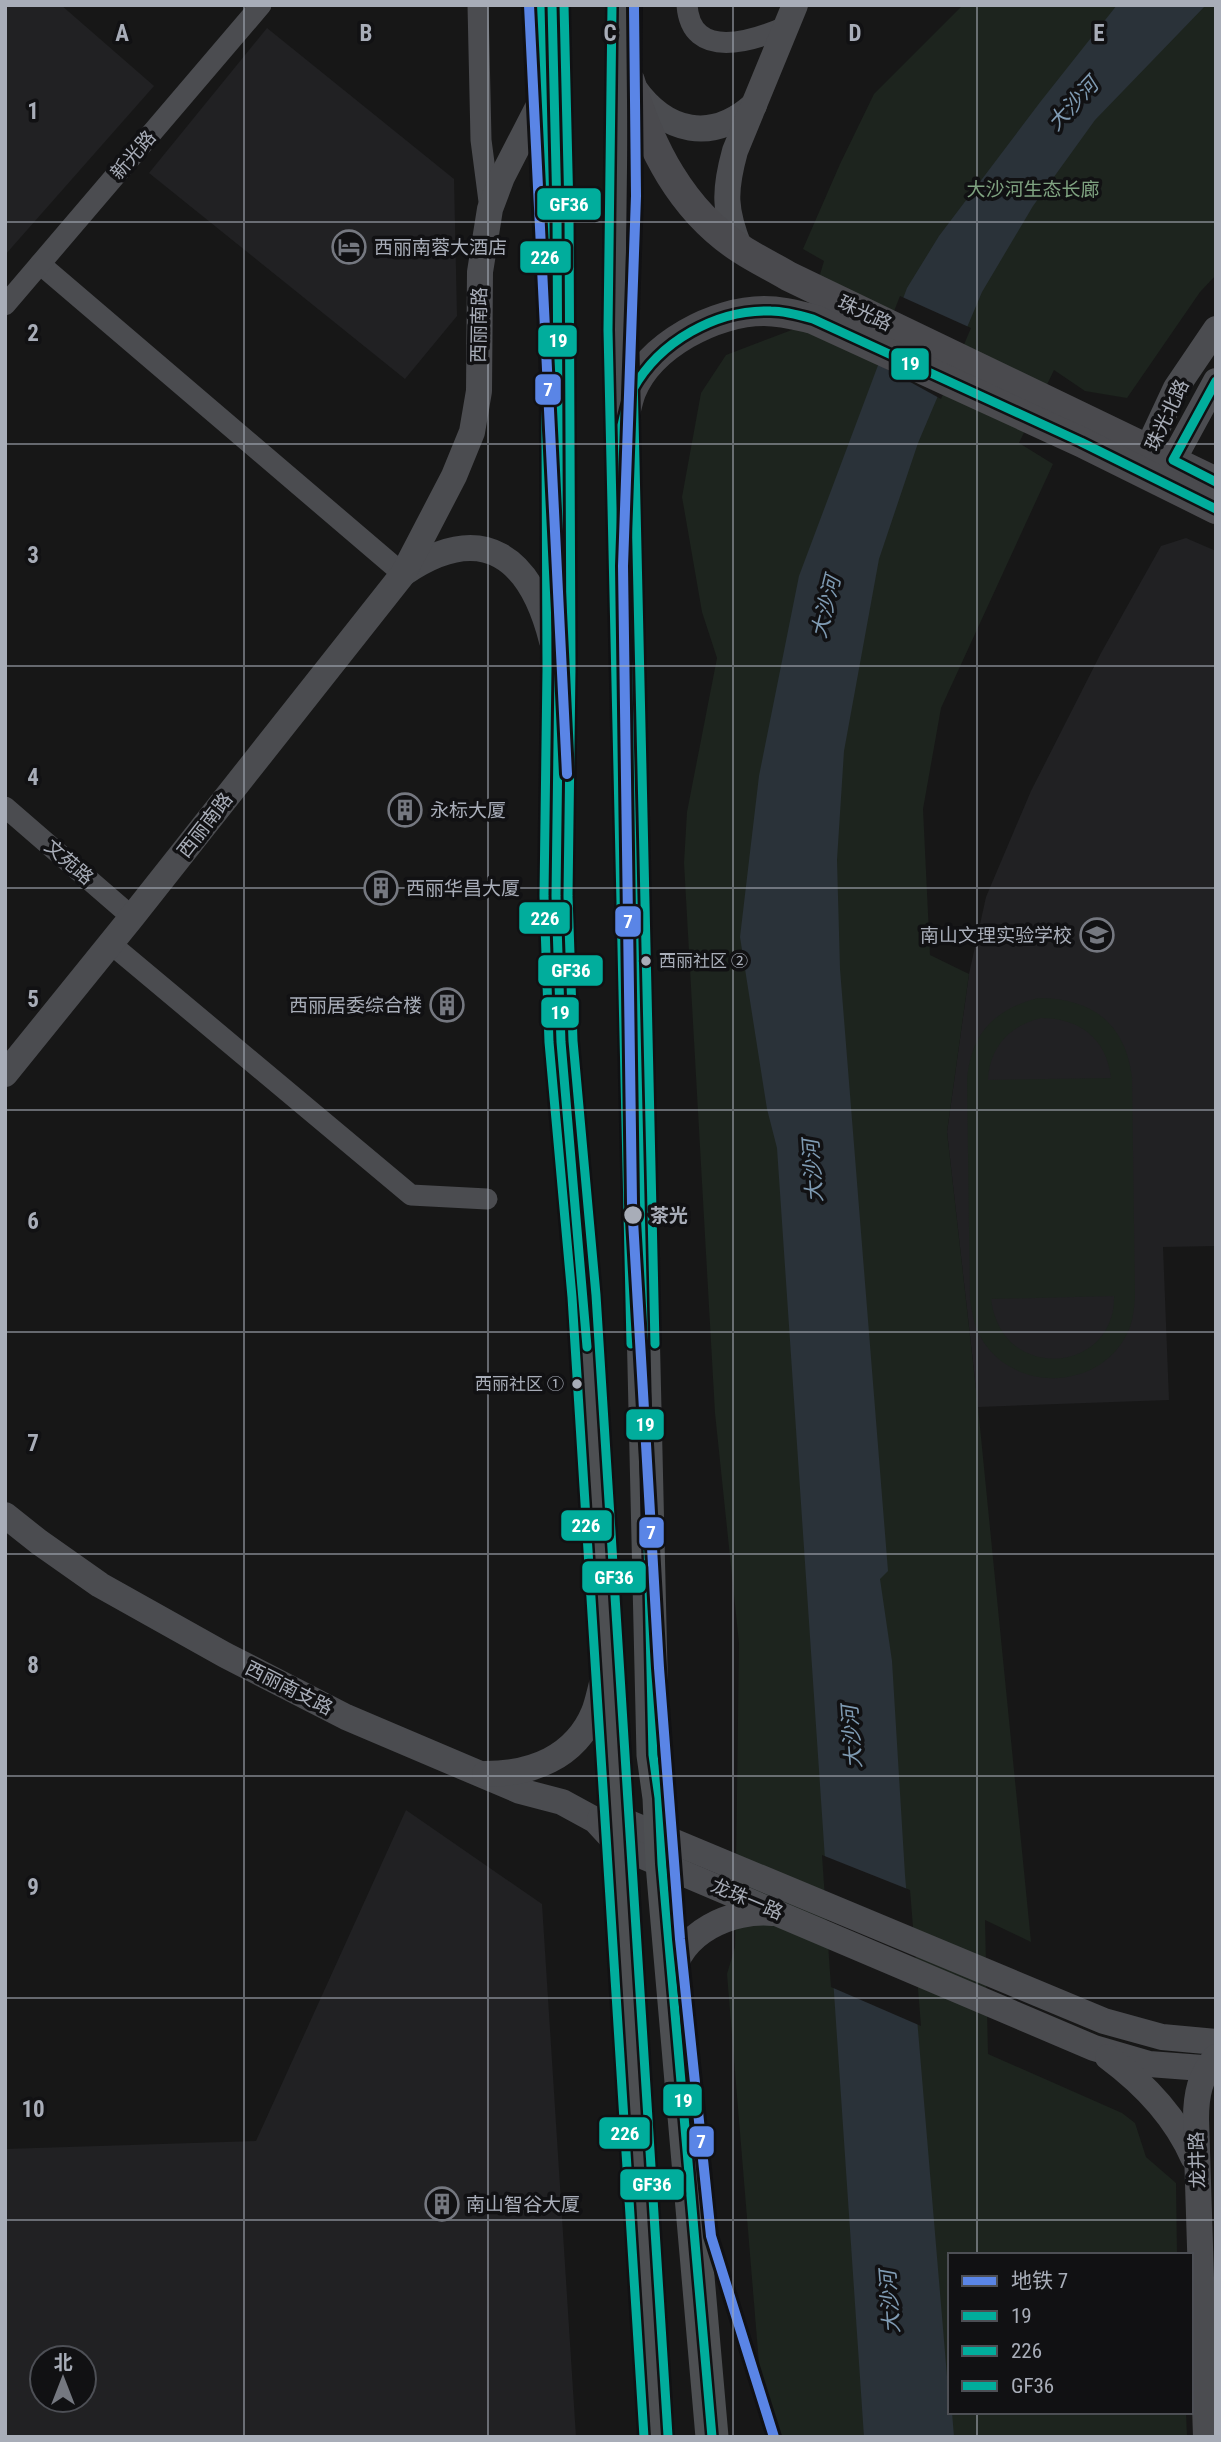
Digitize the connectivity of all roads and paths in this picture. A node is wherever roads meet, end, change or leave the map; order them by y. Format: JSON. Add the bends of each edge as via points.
{"nodes":[{"id":1,"x":261,"y":5,"type":"edge"},
{"id":2,"x":478,"y":5,"type":"edge"},
{"id":3,"x":552,"y":5,"type":"edge"},
{"id":4,"x":624,"y":5,"type":"edge"},
{"id":5,"x":687,"y":5,"type":"edge"},
{"id":6,"x":791,"y":15,"type":"edge"},
{"id":7,"x":624,"y":39,"type":"junction"},
{"id":8,"x":555,"y":74,"type":"junction"},
{"id":9,"x":629,"y":81,"type":"junction"},
{"id":10,"x":754,"y":105,"type":"junction"},
{"id":11,"x":490,"y":209,"type":"junction"},
{"id":12,"x":740,"y":248,"type":"junction"},
{"id":13,"x":40,"y":264,"type":"junction"},
{"id":14,"x":5,"y":305,"type":"edge"},
{"id":15,"x":819,"y":306,"type":"junction"},
{"id":16,"x":1216,"y":329,"type":"edge"},
{"id":17,"x":1216,"y":381,"type":"edge"},
{"id":18,"x":622,"y":425,"type":"junction"},
{"id":19,"x":1155,"y":461,"type":"junction"},
{"id":20,"x":1216,"y":482,"type":"edge"},
{"id":21,"x":1216,"y":509,"type":"edge"},
{"id":22,"x":403,"y":574,"type":"junction"},
{"id":23,"x":559,"y":669,"type":"junction"},
{"id":24,"x":5,"y":807,"type":"edge"},
{"id":25,"x":132,"y":917,"type":"junction"},
{"id":26,"x":111,"y":944,"type":"junction"},
{"id":27,"x":5,"y":1074,"type":"edge"},
{"id":28,"x":487,"y":1199,"type":"dead end"},
{"id":29,"x":5,"y":1515,"type":"edge"},
{"id":30,"x":608,"y":1658,"type":"junction"},
{"id":31,"x":479,"y":1774,"type":"junction"},
{"id":32,"x":610,"y":1828,"type":"junction"},
{"id":33,"x":662,"y":1850,"type":"junction"},
{"id":34,"x":783,"y":1915,"type":"junction"},
{"id":35,"x":672,"y":1978,"type":"junction"},
{"id":36,"x":1216,"y":2042,"type":"edge"},
{"id":37,"x":1094,"y":2048,"type":"junction"},
{"id":38,"x":1213,"y":2065,"type":"edge"},
{"id":39,"x":1198,"y":2176,"type":"junction"},
{"id":40,"x":656,"y":2437,"type":"edge"},
{"id":41,"x":712,"y":2437,"type":"edge"},
{"id":42,"x":1206,"y":2437,"type":"edge"}],
"edges":[{"from":1,"to":13,"type":"street","name":"新光路"},
{"from":2,"to":11,"type":"street","via":[[481,140]]},
{"from":3,"to":8,"type":"main road"},
{"from":4,"to":7,"type":"main road"},
{"from":5,"to":6,"type":"street","via":[[695,31],[722,42],[766,35]]},
{"from":6,"to":10,"type":"street"},
{"from":7,"to":9,"type":"street","name":"珠光路"},
{"from":7,"to":18,"type":"main road"},
{"from":8,"to":11,"type":"street","name":"西丽南路"},
{"from":8,"to":23,"type":"main road"},
{"from":9,"to":10,"type":"street","via":[[660,117],[694,128],[728,124]]},
{"from":9,"to":12,"type":"main road","name":"珠光路","via":[[656,152],[677,187],[710,225]]},
{"from":10,"to":12,"type":"street","via":[[729,175],[729,221]]},
{"from":11,"to":22,"type":"street","name":"西丽南路","via":[[480,272],[479,391],[472,432]]},
{"from":12,"to":15,"type":"main road","name":"珠光路","via":[[788,276]]},
{"from":13,"to":14,"type":"street","name":"新光路"},
{"from":13,"to":22,"type":"street"},
{"from":15,"to":18,"type":"main road","name":"珠光路","via":[[742,314],[672,342],[649,364],[632,391]]},
{"from":15,"to":19,"type":"main road","name":"珠光路"},
{"from":16,"to":19,"type":"street","name":"珠光北路","via":[[1176,388]]},
{"from":17,"to":19,"type":"street","name":"珠光北路"},
{"from":18,"to":33,"type":"main road","via":[[653,1755]]},
{"from":19,"to":20,"type":"main road","name":"珠光路"},
{"from":19,"to":21,"type":"main road","name":"珠光路"},
{"from":22,"to":23,"type":"street","name":"西丽南路","via":[[448,551],[490,551],[510,561],[535,590]]},
{"from":22,"to":25,"type":"street","name":"西丽南路"},
{"from":23,"to":30,"type":"main road","via":[[556,895],[561,1042],[584,1296]]},
{"from":24,"to":25,"type":"street","name":"文苑路"},
{"from":25,"to":26,"type":"street","name":"西丽南路"},
{"from":26,"to":27,"type":"street","name":"西丽南路"},
{"from":26,"to":28,"type":"street","via":[[411,1195]]},
{"from":29,"to":31,"type":"street","name":"西丽南支路","via":[[100,1585],[225,1655],[346,1717]]},
{"from":30,"to":31,"type":"street","via":[[594,1712],[567,1750],[529,1770]]},
{"from":30,"to":32,"type":"main road"},
{"from":31,"to":32,"type":"street","name":"西丽南支路","via":[[562,1802]]},
{"from":32,"to":33,"type":"street","name":"龙珠一路"},
{"from":32,"to":40,"type":"main road"},
{"from":33,"to":34,"type":"street","name":"龙珠一路"},
{"from":33,"to":35,"type":"main road"},
{"from":33,"to":36,"type":"street","name":"龙珠一路","via":[[1104,2021],[1162,2037]]},
{"from":34,"to":35,"type":"street","via":[[751,1912],[717,1923],[683,1950]]},
{"from":34,"to":37,"type":"street","name":"龙珠一路"},
{"from":35,"to":41,"type":"main road"},
{"from":37,"to":38,"type":"street","name":"龙珠一路","via":[[1149,2064]]},
{"from":37,"to":39,"type":"street","via":[[1133,2077],[1169,2116],[1188,2145]]},
{"from":38,"to":39,"type":"street","name":"龙井路","via":[[1197,2097]]},
{"from":39,"to":42,"type":"street","name":"龙井路"}]}
